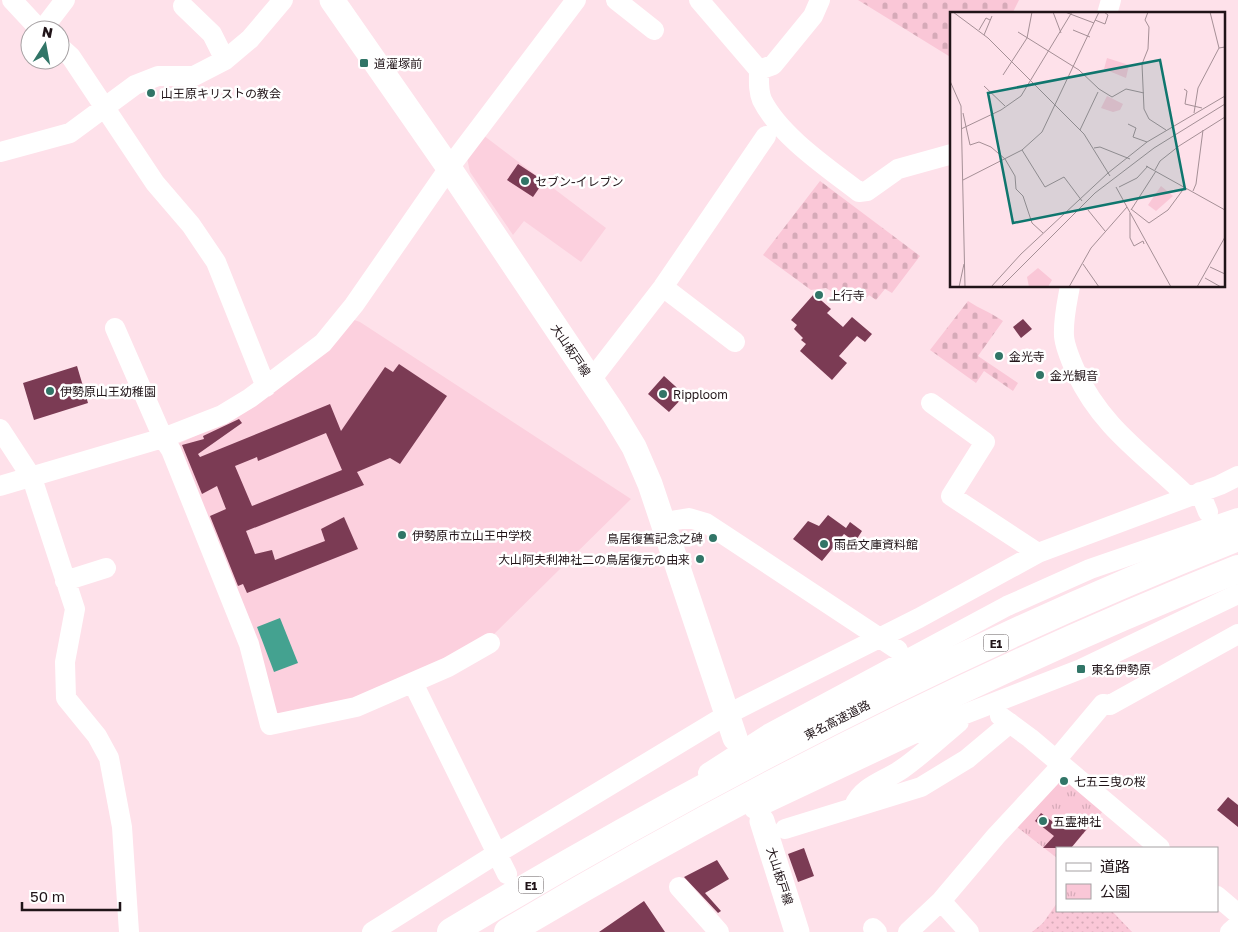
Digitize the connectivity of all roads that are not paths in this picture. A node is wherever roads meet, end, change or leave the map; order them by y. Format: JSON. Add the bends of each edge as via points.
{"nodes":[{"id":1,"x":12,"y":0,"type":"edge"},
{"id":2,"x":65,"y":0,"type":"edge"},
{"id":3,"x":283,"y":0,"type":"edge"},
{"id":4,"x":332,"y":0,"type":"edge"},
{"id":5,"x":576,"y":0,"type":"edge"},
{"id":6,"x":616,"y":0,"type":"edge"},
{"id":7,"x":699,"y":0,"type":"edge"},
{"id":8,"x":820,"y":0,"type":"edge"},
{"id":9,"x":183,"y":6,"type":"dead end"},
{"id":10,"x":31,"y":20,"type":"edge"},
{"id":11,"x":49,"y":20,"type":"edge"},
{"id":12,"x":654,"y":30,"type":"dead end"},
{"id":13,"x":70,"y":56,"type":"edge"},
{"id":14,"x":226,"y":60,"type":"junction"},
{"id":15,"x":759,"y":70,"type":"junction"},
{"id":16,"x":106,"y":108,"type":"junction"},
{"id":17,"x":772,"y":127,"type":"junction"},
{"id":18,"x":0,"y":152,"type":"edge"},
{"id":19,"x":950,"y":155,"type":"edge"},
{"id":20,"x":449,"y":168,"type":"junction"},
{"id":21,"x":662,"y":287,"type":"junction"},
{"id":22,"x":1070,"y":288,"type":"edge"},
{"id":23,"x":115,"y":328,"type":"dead end"},
{"id":24,"x":735,"y":342,"type":"dead end"},
{"id":25,"x":592,"y":380,"type":"junction"},
{"id":26,"x":266,"y":387,"type":"junction"},
{"id":27,"x":931,"y":403,"type":"dead end"},
{"id":28,"x":0,"y":430,"type":"edge"},
{"id":29,"x":163,"y":438,"type":"junction"},
{"id":30,"x":1238,"y":476,"type":"edge"},
{"id":31,"x":32,"y":478,"type":"junction"},
{"id":32,"x":0,"y":486,"type":"edge"},
{"id":33,"x":1193,"y":494,"type":"junction"},
{"id":34,"x":1208,"y":512,"type":"dead end"},
{"id":35,"x":1238,"y":518,"type":"edge"},
{"id":36,"x":664,"y":522,"type":"junction"},
{"id":37,"x":1238,"y":537,"type":"edge"},
{"id":38,"x":1038,"y":553,"type":"junction"},
{"id":39,"x":106,"y":568,"type":"dead end"},
{"id":40,"x":1238,"y":569,"type":"edge"},
{"id":41,"x":66,"y":581,"type":"junction"},
{"id":42,"x":1238,"y":594,"type":"edge"},
{"id":43,"x":1238,"y":634,"type":"edge"},
{"id":44,"x":879,"y":638,"type":"junction"},
{"id":45,"x":490,"y":643,"type":"dead end"},
{"id":46,"x":898,"y":650,"type":"dead end"},
{"id":47,"x":413,"y":683,"type":"junction"},
{"id":48,"x":974,"y":709,"type":"junction"},
{"id":49,"x":728,"y":714,"type":"junction"},
{"id":50,"x":749,"y":747,"type":"junction"},
{"id":51,"x":1059,"y":763,"type":"junction"},
{"id":52,"x":773,"y":792,"type":"junction"},
{"id":53,"x":854,"y":806,"type":"junction"},
{"id":54,"x":747,"y":813,"type":"junction"},
{"id":55,"x":785,"y":829,"type":"dead end"},
{"id":56,"x":1159,"y":847,"type":"edge"},
{"id":57,"x":496,"y":854,"type":"junction"},
{"id":58,"x":507,"y":874,"type":"dead end"},
{"id":59,"x":679,"y":887,"type":"dead end"},
{"id":60,"x":1218,"y":897,"type":"edge"},
{"id":61,"x":941,"y":901,"type":"junction"},
{"id":62,"x":1238,"y":914,"type":"edge"},
{"id":63,"x":1238,"y":925,"type":"edge"},
{"id":64,"x":130,"y":932,"type":"edge"},
{"id":65,"x":372,"y":932,"type":"edge"},
{"id":66,"x":451,"y":932,"type":"edge"},
{"id":67,"x":508,"y":932,"type":"edge"},
{"id":68,"x":719,"y":932,"type":"edge"},
{"id":69,"x":797,"y":932,"type":"edge"},
{"id":70,"x":908,"y":932,"type":"edge"},
{"id":71,"x":969,"y":932,"type":"edge"},
{"id":72,"x":1230,"y":932,"type":"edge"}],
"edges":[{"from":1,"to":10,"type":"street"},
{"from":2,"to":11,"type":"street"},
{"from":3,"to":14,"type":"street","via":[[250,39]]},
{"from":4,"to":20,"type":"main road","name":"大山板戸線"},
{"from":5,"to":20,"type":"street"},
{"from":6,"to":12,"type":"street"},
{"from":7,"to":15,"type":"street"},
{"from":8,"to":15,"type":"street","via":[[813,16],[773,65]]},
{"from":9,"to":14,"type":"street","via":[[212,34]]},
{"from":13,"to":16,"type":"street"},
{"from":14,"to":16,"type":"street","via":[[194,76],[158,76],[135,86]]},
{"from":15,"to":17,"type":"street","via":[[758,87]]},
{"from":16,"to":18,"type":"street","via":[[70,132]]},
{"from":16,"to":26,"type":"street","via":[[154,183],[192,225],[216,262]]},
{"from":17,"to":19,"type":"street","via":[[859,192],[867,191],[898,168]]},
{"from":17,"to":21,"type":"street"},
{"from":20,"to":25,"type":"main road","name":"大山板戸線"},
{"from":20,"to":26,"type":"street","via":[[354,305],[323,342]]},
{"from":21,"to":24,"type":"street"},
{"from":21,"to":25,"type":"street"},
{"from":22,"to":33,"type":"street","via":[[1064,338],[1087,396],[1111,427]]},
{"from":23,"to":29,"type":"street"},
{"from":25,"to":36,"type":"main road","name":"大山板戸線","via":[[634,447]]},
{"from":26,"to":29,"type":"street","via":[[222,414]]},
{"from":27,"to":38,"type":"street","via":[[985,442],[951,496]]},
{"from":28,"to":31,"type":"street"},
{"from":29,"to":31,"type":"street"},
{"from":29,"to":47,"type":"street","via":[[171,450],[249,644],[270,725],[356,707]]},
{"from":30,"to":33,"type":"street"},
{"from":31,"to":32,"type":"street"},
{"from":31,"to":41,"type":"street"},
{"from":33,"to":34,"type":"street"},
{"from":33,"to":38,"type":"street"},
{"from":35,"to":50,"type":"street","via":[[1061,580],[878,674]]},
{"from":36,"to":44,"type":"street","via":[[689,518],[706,523]]},
{"from":36,"to":49,"type":"main road","name":"大山板戸線"},
{"from":37,"to":50,"type":"highway","name":"東名高速道路","number":"E1"},
{"from":38,"to":44,"type":"street"},
{"from":39,"to":41,"type":"street"},
{"from":40,"to":52,"type":"highway","number":"E1","via":[[1003,672]]},
{"from":41,"to":64,"type":"street","via":[[75,609],[65,662],[66,698],[97,736],[109,758],[122,827]]},
{"from":42,"to":48,"type":"street","via":[[1081,669]]},
{"from":43,"to":51,"type":"street","via":[[1110,705],[1103,704]]},
{"from":44,"to":46,"type":"street"},
{"from":44,"to":49,"type":"street"},
{"from":45,"to":47,"type":"street"},
{"from":47,"to":57,"type":"street"},
{"from":48,"to":52,"type":"street"},
{"from":48,"to":53,"type":"street","via":[[901,770],[857,798]]},
{"from":49,"to":50,"type":"main road","name":"大山板戸線"},
{"from":49,"to":57,"type":"street"},
{"from":50,"to":66,"type":"highway","name":"東名高速道路","number":"E1","via":[[726,768]]},
{"from":51,"to":53,"type":"street","via":[[1004,719],[967,759],[921,787]]},
{"from":51,"to":56,"type":"street"},
{"from":51,"to":61,"type":"street"},
{"from":52,"to":54,"type":"highway","number":"E1"},
{"from":53,"to":55,"type":"street"},
{"from":54,"to":67,"type":"highway","number":"E1","via":[[615,870]]},
{"from":54,"to":69,"type":"main road","name":"大山板戸線"},
{"from":57,"to":58,"type":"street"},
{"from":57,"to":65,"type":"street"},
{"from":59,"to":68,"type":"street"},
{"from":60,"to":62,"type":"street"},
{"from":61,"to":70,"type":"street"},
{"from":61,"to":71,"type":"street"},
{"from":63,"to":72,"type":"street"}]}
